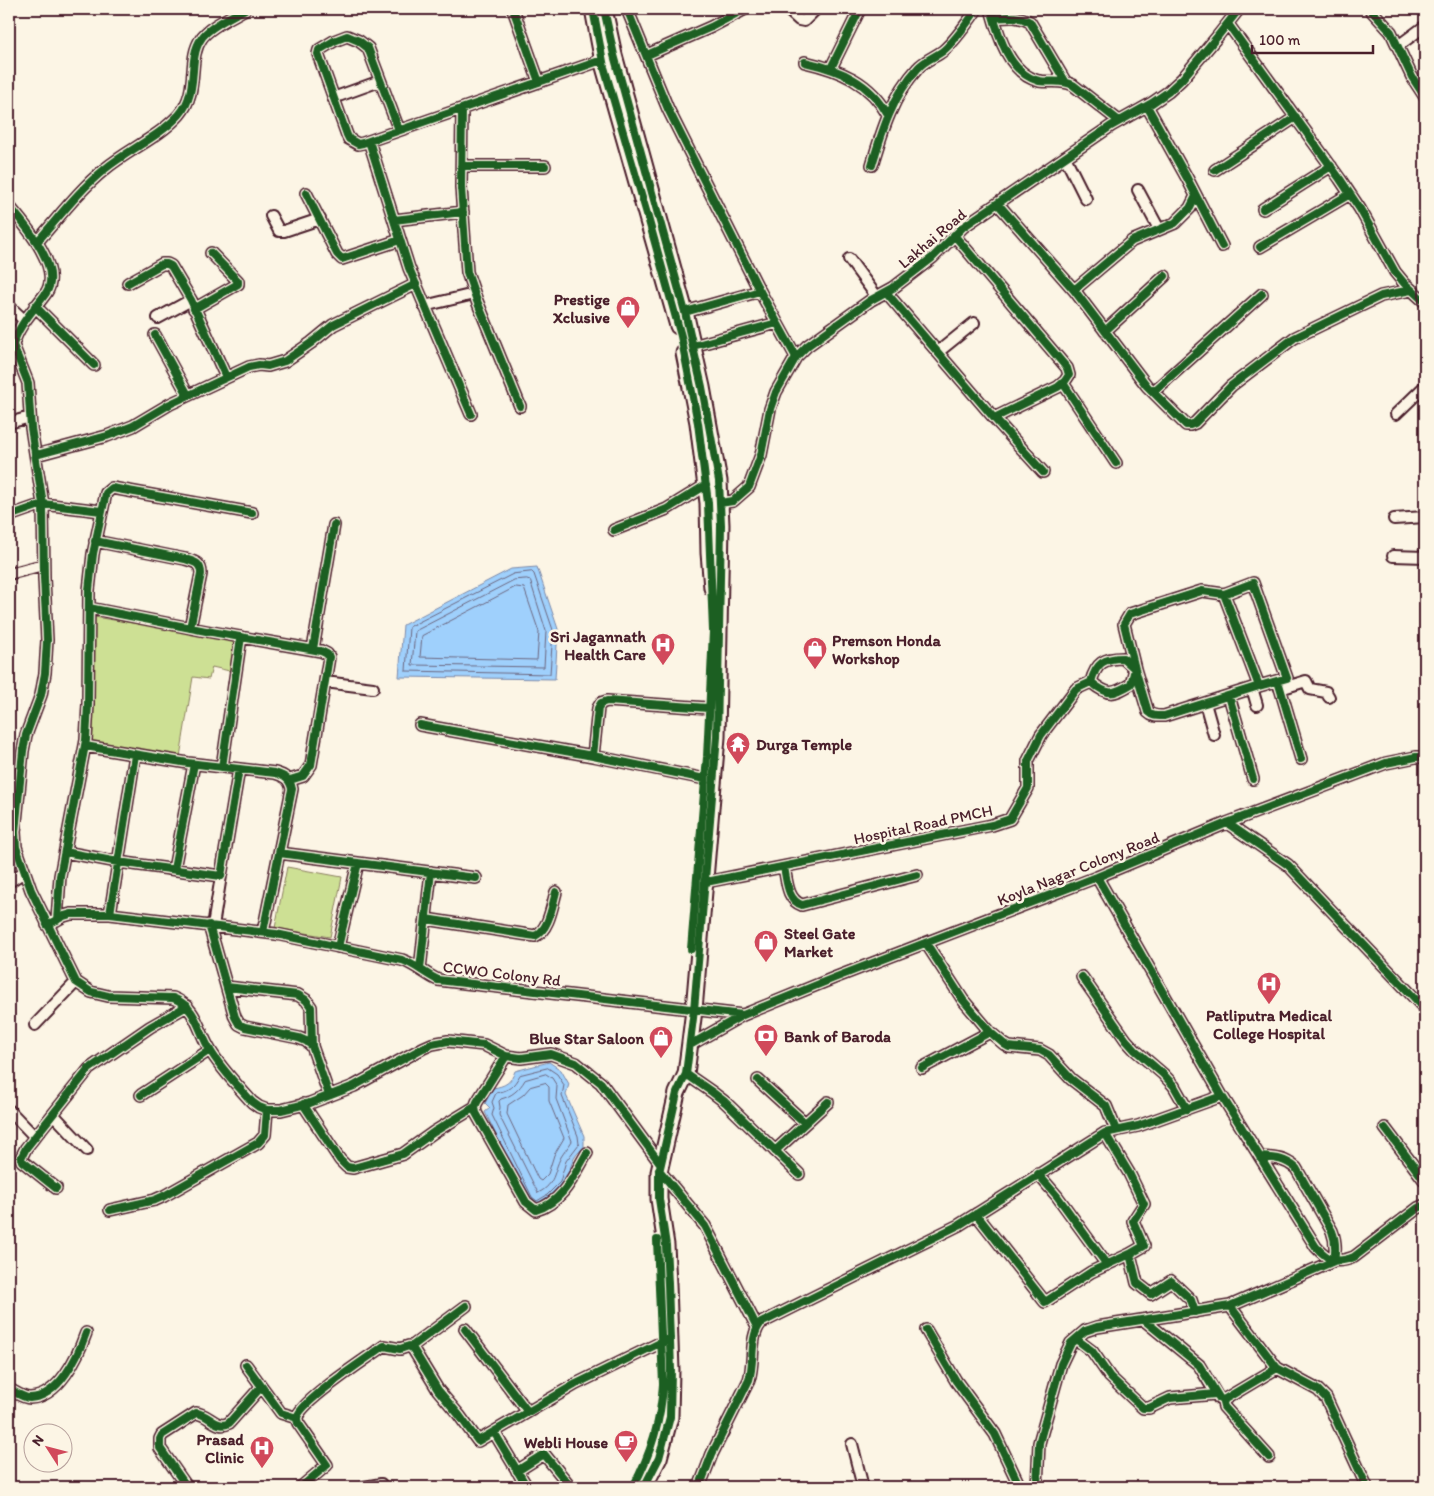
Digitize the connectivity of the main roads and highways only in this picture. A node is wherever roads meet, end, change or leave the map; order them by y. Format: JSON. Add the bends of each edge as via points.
{"nodes":[{"id":1,"x":593,"y":9,"type":"edge"},
{"id":2,"x":604,"y":9,"type":"edge"},
{"id":3,"x":714,"y":503,"type":"junction"},
{"id":4,"x":711,"y":757,"type":"junction"},
{"id":5,"x":690,"y":1009,"type":"junction"},
{"id":6,"x":677,"y":1093,"type":"junction"},
{"id":7,"x":666,"y":1341,"type":"junction"},
{"id":8,"x":633,"y":1487,"type":"edge"},
{"id":9,"x":644,"y":1487,"type":"edge"}],
"edges":[{"from":1,"to":3,"type":"highway","via":[[602,60],[681,336],[706,485]]},
{"from":2,"to":3,"type":"highway","via":[[616,64],[686,312],[717,465]]},
{"from":3,"to":4,"type":"highway","via":[[708,708]]},
{"from":3,"to":4,"type":"highway","via":[[722,550],[720,674]]},
{"from":4,"to":5,"type":"highway","via":[[706,882]]},
{"from":4,"to":5,"type":"highway","via":[[705,780]]},
{"from":5,"to":6,"type":"highway"},
{"from":5,"to":6,"type":"highway","via":[[686,1074]]},
{"from":6,"to":7,"type":"highway","via":[[660,1166],[656,1215]]},
{"from":7,"to":8,"type":"highway","via":[[662,1407],[650,1452]]},
{"from":7,"to":9,"type":"highway","via":[[670,1417],[659,1458]]}]}
